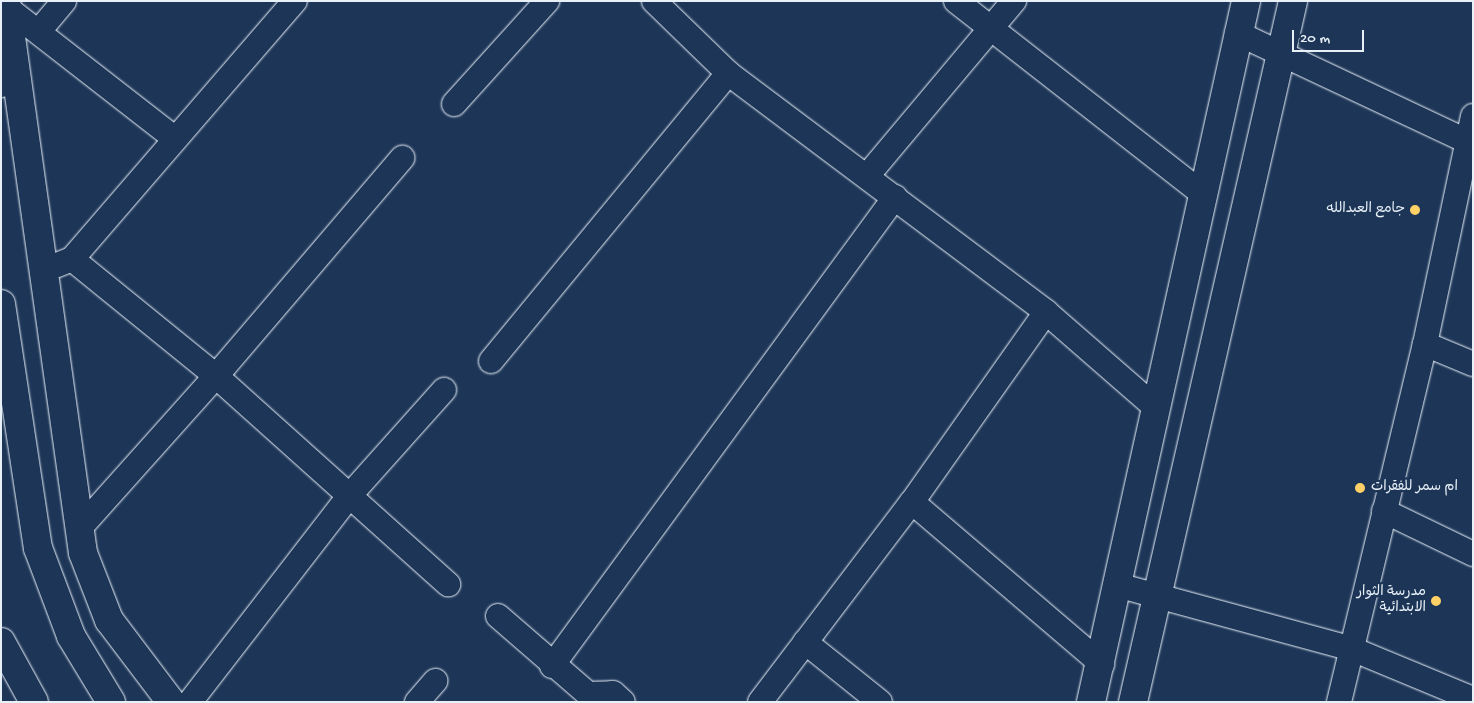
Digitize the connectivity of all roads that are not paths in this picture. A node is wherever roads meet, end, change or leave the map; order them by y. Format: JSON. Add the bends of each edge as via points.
{"nodes":[{"id":1,"x":64,"y":1,"type":"edge"},
{"id":2,"x":296,"y":1,"type":"edge"},
{"id":3,"x":547,"y":1,"type":"edge"},
{"id":4,"x":654,"y":1,"type":"edge"},
{"id":5,"x":956,"y":1,"type":"edge"},
{"id":6,"x":1014,"y":1,"type":"edge"},
{"id":7,"x":1246,"y":1,"type":"edge"},
{"id":8,"x":1293,"y":1,"type":"edge"},
{"id":9,"x":6,"y":5,"type":"edge"},
{"id":10,"x":990,"y":26,"type":"junction"},
{"id":11,"x":39,"y":31,"type":"junction"},
{"id":12,"x":1237,"y":32,"type":"junction"},
{"id":13,"x":1282,"y":51,"type":"junction"},
{"id":14,"x":728,"y":74,"type":"junction"},
{"id":15,"x":9,"y":81,"type":"edge"},
{"id":16,"x":454,"y":104,"type":"dead end"},
{"id":17,"x":1473,"y":116,"type":"edge"},
{"id":18,"x":175,"y":139,"type":"junction"},
{"id":19,"x":1469,"y":143,"type":"edge"},
{"id":20,"x":402,"y":158,"type":"dead end"},
{"id":21,"x":866,"y":176,"type":"junction"},
{"id":22,"x":1202,"y":194,"type":"junction"},
{"id":23,"x":895,"y":197,"type":"junction"},
{"id":24,"x":72,"y":259,"type":"junction"},
{"id":25,"x":46,"y":269,"type":"junction"},
{"id":26,"x":1,"y":304,"type":"edge"},
{"id":27,"x":1046,"y":312,"type":"junction"},
{"id":28,"x":1425,"y":344,"type":"junction"},
{"id":29,"x":490,"y":360,"type":"dead end"},
{"id":30,"x":1473,"y":364,"type":"edge"},
{"id":31,"x":216,"y":376,"type":"junction"},
{"id":32,"x":444,"y":390,"type":"dead end"},
{"id":33,"x":1157,"y":409,"type":"junction"},
{"id":34,"x":350,"y":496,"type":"junction"},
{"id":35,"x":912,"y":502,"type":"junction"},
{"id":36,"x":1384,"y":511,"type":"junction"},
{"id":37,"x":79,"y":529,"type":"junction"},
{"id":38,"x":1473,"y":554,"type":"edge"},
{"id":39,"x":448,"y":584,"type":"dead end"},
{"id":40,"x":1117,"y":585,"type":"junction"},
{"id":41,"x":1160,"y":598,"type":"junction"},
{"id":42,"x":498,"y":616,"type":"dead end"},
{"id":43,"x":1,"y":642,"type":"edge"},
{"id":44,"x":805,"y":642,"type":"junction"},
{"id":45,"x":1352,"y":649,"type":"junction"},
{"id":46,"x":1102,"y":664,"type":"junction"},
{"id":47,"x":552,"y":666,"type":"junction"},
{"id":48,"x":435,"y":681,"type":"dead end"},
{"id":49,"x":614,"y":699,"type":"edge"},
{"id":50,"x":1473,"y":699,"type":"edge"},
{"id":51,"x":34,"y":702,"type":"edge"},
{"id":52,"x":111,"y":702,"type":"edge"},
{"id":53,"x":171,"y":702,"type":"edge"},
{"id":54,"x":190,"y":702,"type":"edge"},
{"id":55,"x":417,"y":702,"type":"edge"},
{"id":56,"x":760,"y":702,"type":"edge"},
{"id":57,"x":880,"y":702,"type":"edge"},
{"id":58,"x":1091,"y":702,"type":"edge"},
{"id":59,"x":1133,"y":702,"type":"edge"},
{"id":60,"x":1339,"y":702,"type":"edge"}],
"edges":[{"from":1,"to":11,"type":"street"},
{"from":2,"to":18,"type":"street"},
{"from":3,"to":16,"type":"street"},
{"from":4,"to":14,"type":"street"},
{"from":5,"to":10,"type":"street"},
{"from":6,"to":10,"type":"street"},
{"from":7,"to":12,"type":"main road"},
{"from":8,"to":13,"type":"main road"},
{"from":9,"to":11,"type":"street"},
{"from":9,"to":15,"type":"main road"},
{"from":10,"to":21,"type":"street"},
{"from":10,"to":22,"type":"street"},
{"from":11,"to":18,"type":"street"},
{"from":12,"to":13,"type":"street"},
{"from":12,"to":22,"type":"main road"},
{"from":13,"to":19,"type":"street"},
{"from":13,"to":41,"type":"main road"},
{"from":14,"to":21,"type":"street"},
{"from":14,"to":29,"type":"street"},
{"from":15,"to":25,"type":"main road"},
{"from":17,"to":19,"type":"street"},
{"from":18,"to":24,"type":"street"},
{"from":19,"to":28,"type":"street"},
{"from":20,"to":31,"type":"street"},
{"from":21,"to":23,"type":"street"},
{"from":22,"to":33,"type":"main road"},
{"from":23,"to":27,"type":"street"},
{"from":23,"to":47,"type":"street"},
{"from":24,"to":25,"type":"street"},
{"from":24,"to":31,"type":"street"},
{"from":25,"to":37,"type":"main road"},
{"from":26,"to":52,"type":"main road","via":[[38,548],[71,636]]},
{"from":27,"to":33,"type":"street"},
{"from":27,"to":35,"type":"street"},
{"from":28,"to":30,"type":"street"},
{"from":28,"to":36,"type":"street"},
{"from":31,"to":34,"type":"street"},
{"from":31,"to":37,"type":"street"},
{"from":32,"to":34,"type":"street"},
{"from":33,"to":40,"type":"main road"},
{"from":34,"to":39,"type":"street"},
{"from":34,"to":54,"type":"street"},
{"from":35,"to":44,"type":"street"},
{"from":35,"to":46,"type":"street"},
{"from":36,"to":38,"type":"street"},
{"from":36,"to":45,"type":"street"},
{"from":37,"to":53,"type":"main road","via":[[90,576],[109,620]]},
{"from":40,"to":41,"type":"street"},
{"from":40,"to":46,"type":"main road"},
{"from":41,"to":45,"type":"street"},
{"from":41,"to":59,"type":"main road"},
{"from":42,"to":47,"type":"street"},
{"from":43,"to":51,"type":"main road"},
{"from":44,"to":56,"type":"street"},
{"from":44,"to":57,"type":"street"},
{"from":45,"to":50,"type":"street"},
{"from":45,"to":60,"type":"street"},
{"from":46,"to":58,"type":"main road"},
{"from":47,"to":49,"type":"street","via":[[588,694]]},
{"from":48,"to":55,"type":"street"}]}
